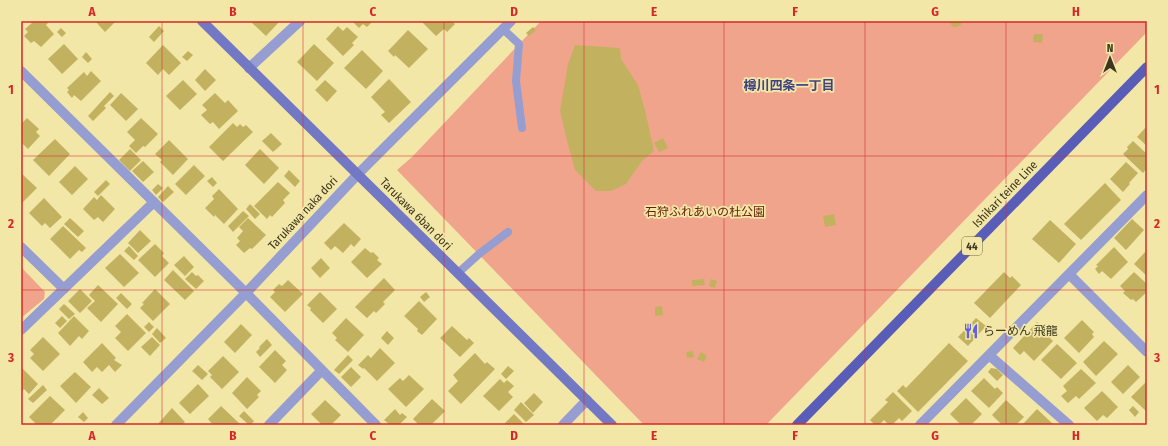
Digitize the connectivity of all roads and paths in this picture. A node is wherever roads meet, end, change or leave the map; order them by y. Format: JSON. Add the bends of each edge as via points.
{"nodes":[{"id":1,"x":202,"y":21,"type":"edge"},
{"id":2,"x":300,"y":21,"type":"edge"},
{"id":3,"x":511,"y":21,"type":"edge"},
{"id":4,"x":504,"y":29,"type":"junction"},
{"id":5,"x":1147,"y":67,"type":"edge"},
{"id":6,"x":249,"y":68,"type":"junction"},
{"id":7,"x":21,"y":70,"type":"edge"},
{"id":8,"x":522,"y":128,"type":"dead end"},
{"id":9,"x":358,"y":174,"type":"junction"},
{"id":10,"x":1145,"y":201,"type":"edge"},
{"id":11,"x":154,"y":202,"type":"junction"},
{"id":12,"x":508,"y":232,"type":"dead end"},
{"id":13,"x":21,"y":247,"type":"edge"},
{"id":14,"x":458,"y":273,"type":"junction"},
{"id":15,"x":1069,"y":274,"type":"junction"},
{"id":16,"x":64,"y":289,"type":"junction"},
{"id":17,"x":246,"y":293,"type":"junction"},
{"id":18,"x":21,"y":330,"type":"edge"},
{"id":19,"x":1147,"y":352,"type":"edge"},
{"id":20,"x":989,"y":354,"type":"junction"},
{"id":21,"x":322,"y":370,"type":"junction"},
{"id":22,"x":587,"y":400,"type":"junction"},
{"id":23,"x":116,"y":425,"type":"edge"},
{"id":24,"x":269,"y":425,"type":"edge"},
{"id":25,"x":376,"y":425,"type":"edge"},
{"id":26,"x":562,"y":425,"type":"edge"},
{"id":27,"x":612,"y":425,"type":"edge"},
{"id":28,"x":797,"y":425,"type":"edge"},
{"id":29,"x":921,"y":425,"type":"edge"},
{"id":30,"x":1069,"y":425,"type":"edge"}],
"edges":[{"from":1,"to":6,"type":"street","name":"Tarukawa 6ban dori"},
{"from":2,"to":6,"type":"street"},
{"from":3,"to":4,"type":"street","name":"Tarukawa naka dori"},
{"from":4,"to":8,"type":"lane","via":[[519,44],[516,81]]},
{"from":4,"to":9,"type":"street","name":"Tarukawa naka dori"},
{"from":5,"to":28,"type":"main road","name":"Ishikari teine Line","number":"44"},
{"from":6,"to":9,"type":"street","name":"Tarukawa 6ban dori"},
{"from":7,"to":11,"type":"street"},
{"from":9,"to":14,"type":"street","name":"Tarukawa 6ban dori"},
{"from":9,"to":17,"type":"street","name":"Tarukawa naka dori"},
{"from":10,"to":15,"type":"street"},
{"from":11,"to":16,"type":"street"},
{"from":11,"to":17,"type":"street"},
{"from":12,"to":14,"type":"lane"},
{"from":13,"to":16,"type":"street"},
{"from":14,"to":22,"type":"street","name":"Tarukawa 6ban dori"},
{"from":15,"to":19,"type":"street"},
{"from":15,"to":20,"type":"street"},
{"from":16,"to":18,"type":"street"},
{"from":17,"to":21,"type":"street"},
{"from":17,"to":23,"type":"street","name":"Tarukawa naka dori"},
{"from":20,"to":29,"type":"street"},
{"from":20,"to":30,"type":"street"},
{"from":21,"to":24,"type":"street"},
{"from":21,"to":25,"type":"street"},
{"from":22,"to":26,"type":"street"},
{"from":22,"to":27,"type":"street","name":"Tarukawa 6ban dori"}]}
